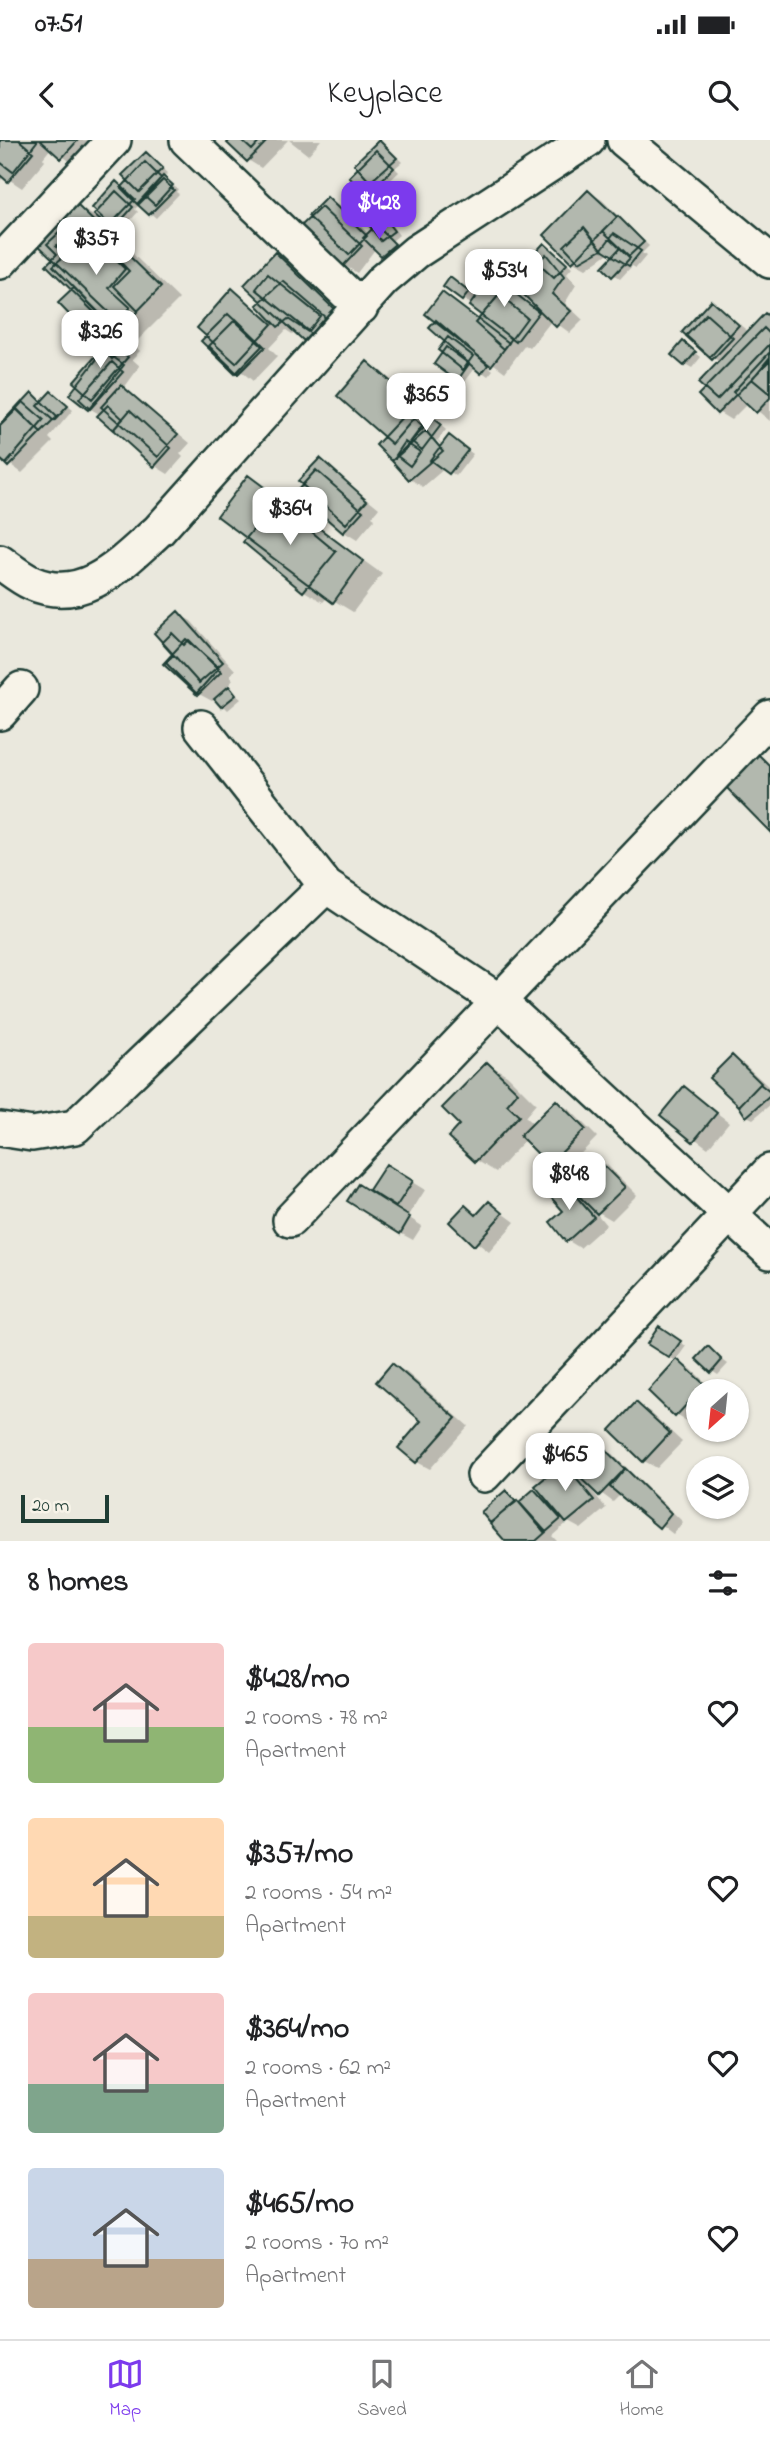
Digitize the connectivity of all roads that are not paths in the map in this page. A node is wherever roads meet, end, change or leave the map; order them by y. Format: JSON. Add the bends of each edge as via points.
{"nodes":[{"id":1,"x":114,"y":140,"type":"edge"},
{"id":2,"x":187,"y":140,"type":"edge"},
{"id":3,"x":588,"y":140,"type":"edge"},
{"id":4,"x":624,"y":140,"type":"edge"},
{"id":5,"x":770,"y":261,"type":"edge"},
{"id":6,"x":0,"y":262,"type":"edge"},
{"id":7,"x":361,"y":307,"type":"junction"},
{"id":8,"x":0,"y":562,"type":"edge"},
{"id":9,"x":770,"y":718,"type":"edge"},
{"id":10,"x":201,"y":727,"type":"dead end"},
{"id":11,"x":326,"y":886,"type":"junction"},
{"id":12,"x":499,"y":1001,"type":"junction"},
{"id":13,"x":0,"y":1129,"type":"edge"},
{"id":14,"x":770,"y":1171,"type":"edge"},
{"id":15,"x":729,"y":1214,"type":"junction"},
{"id":16,"x":289,"y":1220,"type":"dead end"},
{"id":17,"x":770,"y":1252,"type":"edge"},
{"id":18,"x":484,"y":1475,"type":"dead end"}],
"edges":[{"from":1,"to":6,"type":"street"},
{"from":2,"to":7,"type":"street"},
{"from":3,"to":7,"type":"street","via":[[416,252],[383,280]]},
{"from":4,"to":5,"type":"street"},
{"from":7,"to":8,"type":"street","via":[[159,530],[120,565],[88,586],[62,591],[33,583]]},
{"from":9,"to":12,"type":"street"},
{"from":10,"to":11,"type":"street"},
{"from":11,"to":12,"type":"street"},
{"from":11,"to":13,"type":"street","via":[[75,1127],[32,1134]]},
{"from":12,"to":15,"type":"street"},
{"from":12,"to":16,"type":"street"},
{"from":14,"to":15,"type":"street"},
{"from":15,"to":17,"type":"street"},
{"from":15,"to":18,"type":"street"}]}
